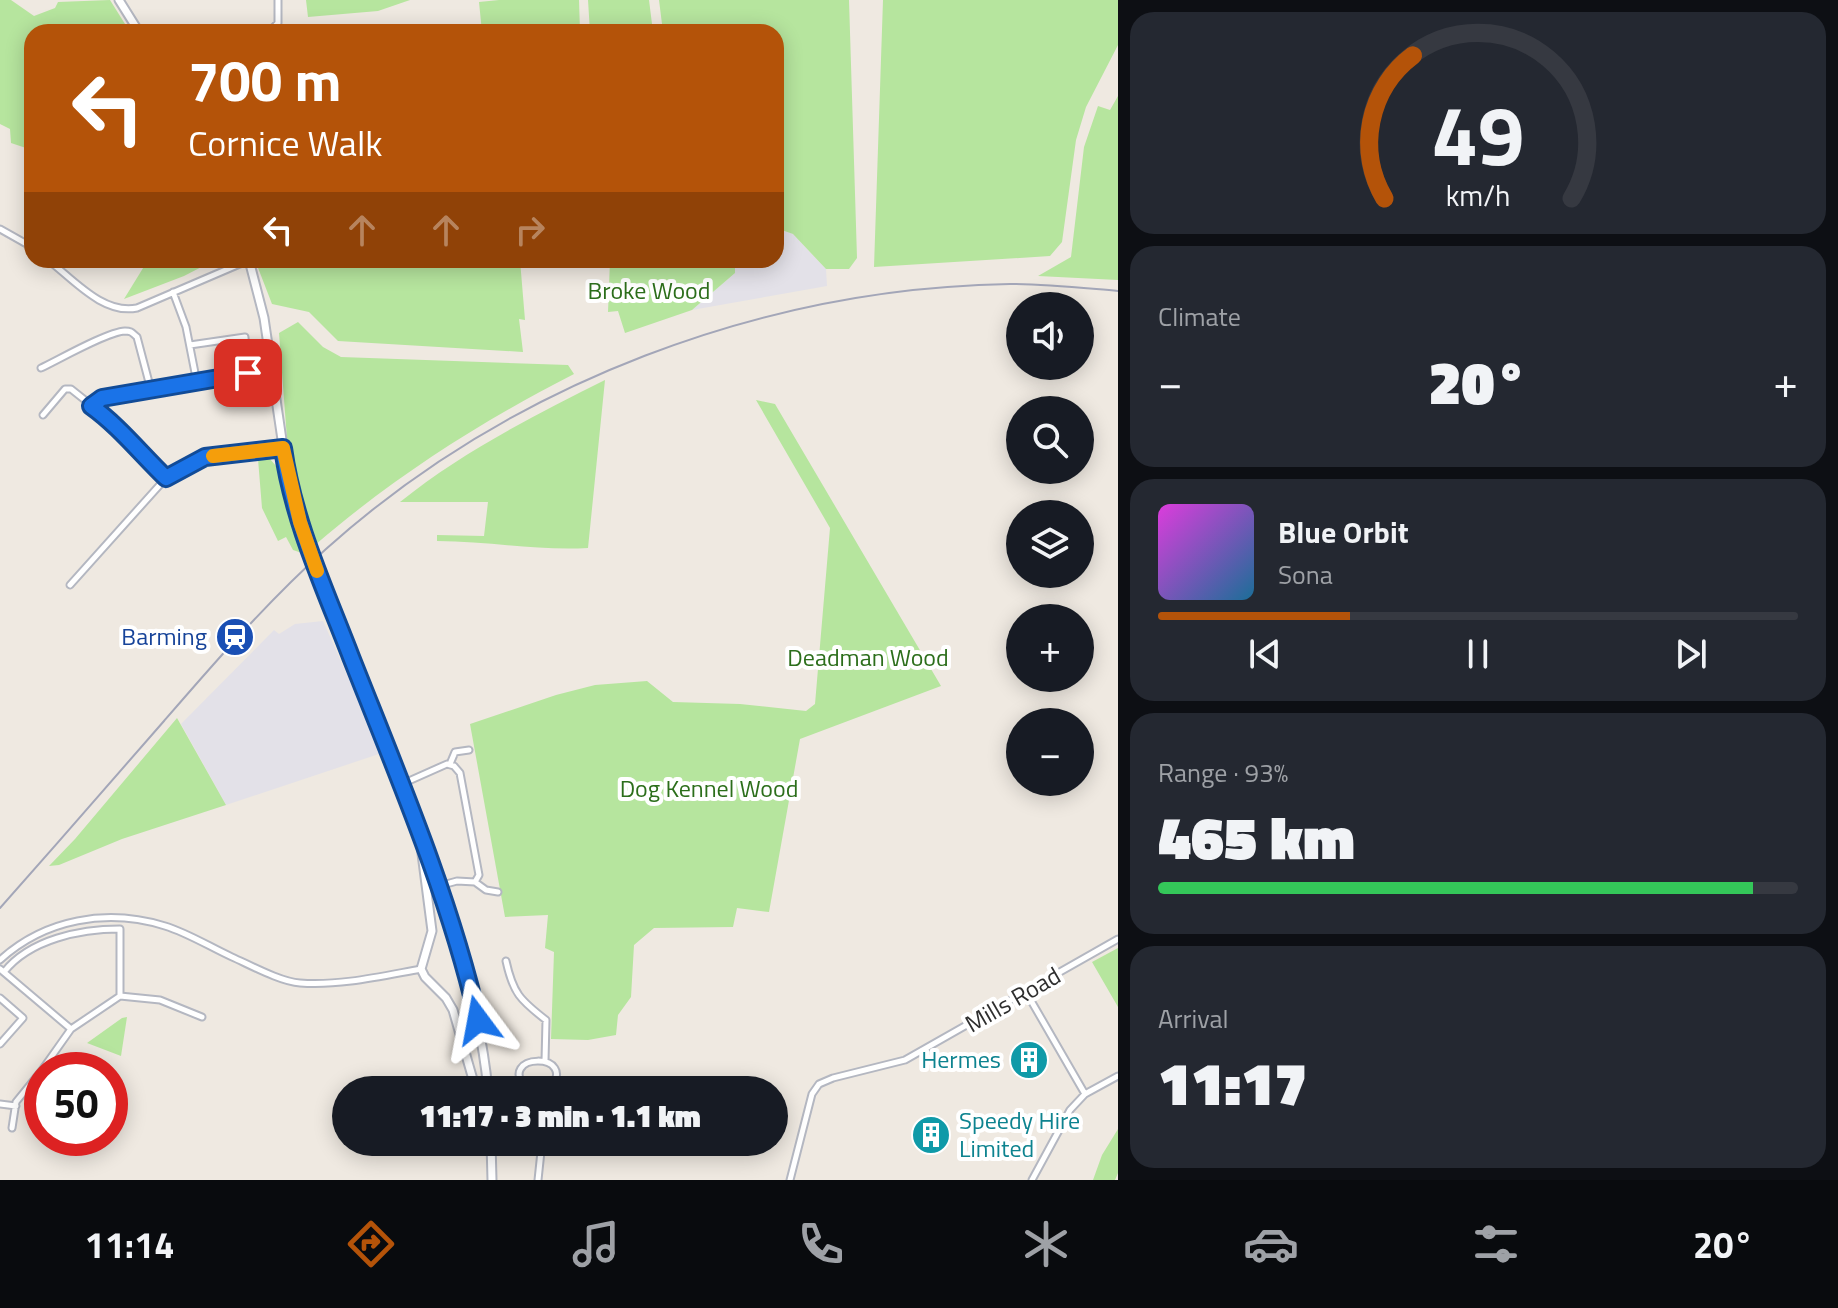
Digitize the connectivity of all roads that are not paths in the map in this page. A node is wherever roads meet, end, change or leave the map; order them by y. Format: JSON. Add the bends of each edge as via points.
{"nodes":[{"id":1,"x":119,"y":0,"type":"edge"},
{"id":2,"x":278,"y":0,"type":"edge"},
{"id":3,"x":134,"y":24,"type":"edge"},
{"id":4,"x":277,"y":24,"type":"edge"},
{"id":5,"x":0,"y":229,"type":"edge"},
{"id":6,"x":24,"y":242,"type":"edge"},
{"id":7,"x":58,"y":268,"type":"edge"},
{"id":8,"x":230,"y":268,"type":"edge"},
{"id":9,"x":251,"y":268,"type":"edge"},
{"id":10,"x":173,"y":292,"type":"junction"},
{"id":11,"x":190,"y":345,"type":"junction"},
{"id":12,"x":41,"y":368,"type":"dead end"},
{"id":13,"x":197,"y":383,"type":"junction"},
{"id":14,"x":151,"y":390,"type":"junction"},
{"id":15,"x":91,"y":406,"type":"junction"},
{"id":16,"x":43,"y":415,"type":"dead end"},
{"id":17,"x":283,"y":448,"type":"junction"},
{"id":18,"x":166,"y":478,"type":"junction"},
{"id":19,"x":70,"y":585,"type":"dead end"},
{"id":20,"x":469,"y":750,"type":"dead end"},
{"id":21,"x":450,"y":764,"type":"junction"},
{"id":22,"x":402,"y":784,"type":"junction"},
{"id":23,"x":418,"y":829,"type":"junction"},
{"id":24,"x":475,"y":882,"type":"junction"},
{"id":25,"x":439,"y":886,"type":"junction"},
{"id":26,"x":498,"y":892,"type":"dead end"},
{"id":27,"x":1118,"y":939,"type":"edge"},
{"id":28,"x":0,"y":960,"type":"edge"},
{"id":29,"x":506,"y":961,"type":"dead end"},
{"id":30,"x":421,"y":969,"type":"junction"},
{"id":31,"x":2,"y":970,"type":"edge"},
{"id":32,"x":1026,"y":992,"type":"junction"},
{"id":33,"x":120,"y":996,"type":"junction"},
{"id":34,"x":0,"y":998,"type":"edge"},
{"id":35,"x":202,"y":1017,"type":"dead end"},
{"id":36,"x":71,"y":1029,"type":"junction"},
{"id":37,"x":0,"y":1044,"type":"edge"},
{"id":38,"x":55,"y":1052,"type":"edge"},
{"id":39,"x":545,"y":1061,"type":"junction"},
{"id":40,"x":472,"y":1076,"type":"edge"},
{"id":41,"x":487,"y":1076,"type":"edge"},
{"id":42,"x":522,"y":1076,"type":"edge"},
{"id":43,"x":555,"y":1076,"type":"edge"},
{"id":44,"x":1118,"y":1076,"type":"edge"},
{"id":45,"x":24,"y":1092,"type":"edge"},
{"id":46,"x":1085,"y":1094,"type":"junction"},
{"id":47,"x":0,"y":1104,"type":"edge"},
{"id":48,"x":16,"y":1106,"type":"junction"},
{"id":49,"x":12,"y":1128,"type":"dead end"},
{"id":50,"x":491,"y":1156,"type":"edge"},
{"id":51,"x":541,"y":1156,"type":"edge"},
{"id":52,"x":492,"y":1180,"type":"edge"},
{"id":53,"x":538,"y":1180,"type":"edge"},
{"id":54,"x":790,"y":1180,"type":"edge"},
{"id":55,"x":1032,"y":1180,"type":"edge"}],
"edges":[{"from":1,"to":3,"type":"main road"},
{"from":2,"to":4,"type":"street"},
{"from":5,"to":6,"type":"street"},
{"from":7,"to":10,"type":"street","via":[[111,308],[137,308]]},
{"from":8,"to":10,"type":"street"},
{"from":9,"to":17,"type":"main road"},
{"from":10,"to":11,"type":"street"},
{"from":11,"to":13,"type":"street"},
{"from":11,"to":13,"type":"street","via":[[245,337],[248,373]]},
{"from":12,"to":14,"type":"street","via":[[131,332],[137,337]]},
{"from":13,"to":14,"type":"street"},
{"from":14,"to":15,"type":"street","via":[[102,398]]},
{"from":15,"to":16,"type":"street","via":[[68,387]]},
{"from":15,"to":18,"type":"street"},
{"from":17,"to":18,"type":"street","via":[[205,457]]},
{"from":17,"to":22,"type":"main road","bridge":true,"via":[[308,548]]},
{"from":18,"to":19,"type":"street"},
{"from":20,"to":21,"type":"street","via":[[455,752]]},
{"from":21,"to":22,"type":"street"},
{"from":21,"to":24,"type":"street","via":[[460,773],[479,872]]},
{"from":22,"to":23,"type":"main road"},
{"from":23,"to":25,"type":"main road"},
{"from":23,"to":30,"type":"main road","via":[[432,931]]},
{"from":24,"to":25,"type":"street"},
{"from":24,"to":26,"type":"street","via":[[485,894]]},
{"from":25,"to":41,"type":"main road","via":[[464,959]]},
{"from":27,"to":32,"type":"street","name":"Mills Road"},
{"from":28,"to":30,"type":"street","via":[[48,928],[123,916],[167,927],[298,984]]},
{"from":29,"to":39,"type":"street","via":[[513,989],[546,1020]]},
{"from":30,"to":40,"type":"main road","via":[[453,1010]]},
{"from":31,"to":33,"type":"street","via":[[63,935],[120,929]]},
{"from":31,"to":36,"type":"street"},
{"from":32,"to":46,"type":"street"},
{"from":32,"to":54,"type":"street","name":"Mills Road","via":[[905,1060],[819,1084]]},
{"from":33,"to":35,"type":"street","via":[[160,1000]]},
{"from":33,"to":36,"type":"street"},
{"from":34,"to":37,"type":"street","via":[[23,1018]]},
{"from":36,"to":38,"type":"street"},
{"from":39,"to":42,"type":"street","via":[[525,1065]]},
{"from":39,"to":43,"type":"street"},
{"from":44,"to":46,"type":"street"},
{"from":45,"to":48,"type":"street"},
{"from":46,"to":55,"type":"street","via":[[1063,1118]]},
{"from":47,"to":48,"type":"street"},
{"from":48,"to":49,"type":"street"},
{"from":50,"to":52,"type":"main road"},
{"from":51,"to":53,"type":"street"}]}
